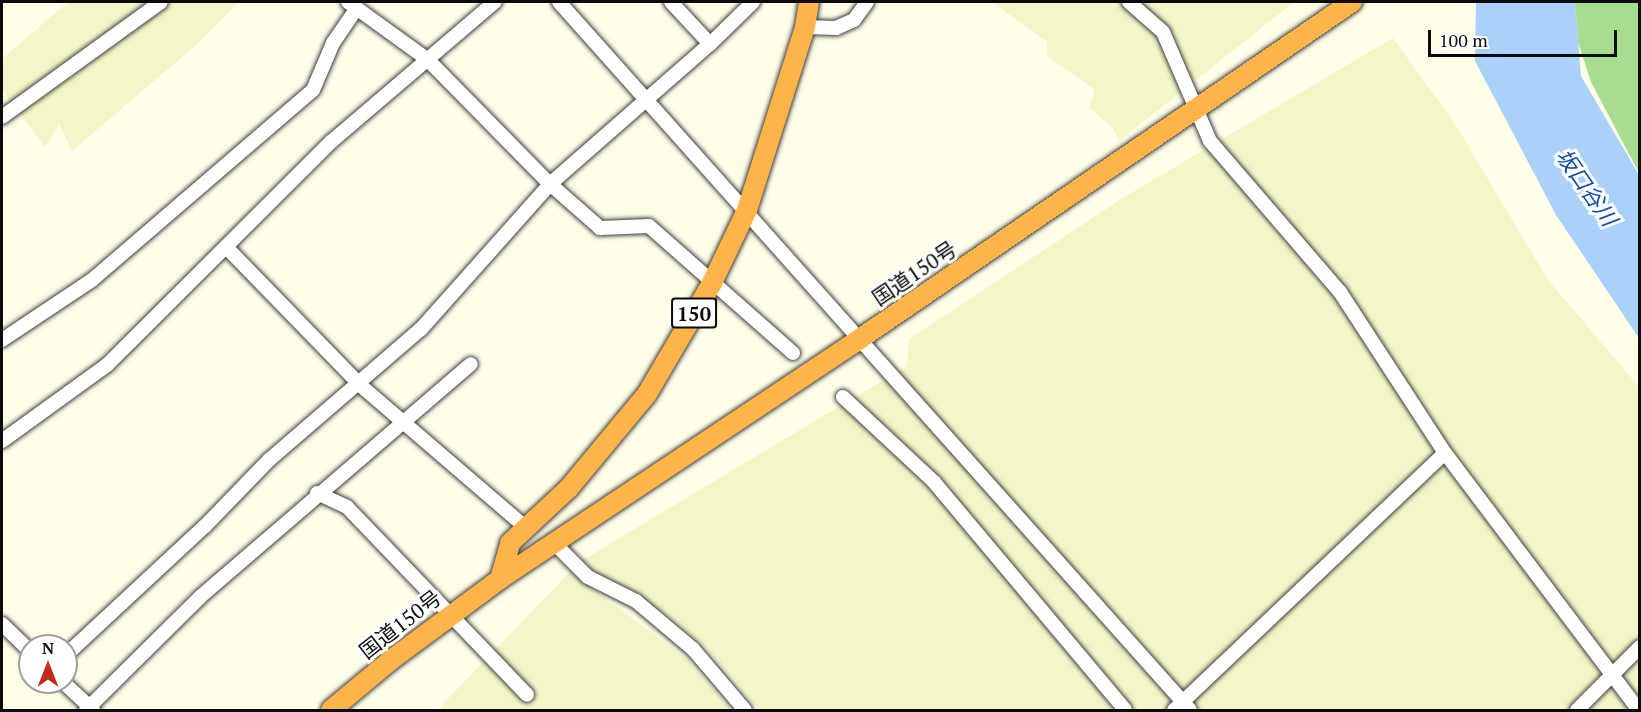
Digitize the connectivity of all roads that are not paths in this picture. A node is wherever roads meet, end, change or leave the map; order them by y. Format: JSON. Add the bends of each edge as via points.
{"nodes":[{"id":1,"x":161,"y":2,"type":"edge"},
{"id":2,"x":495,"y":2,"type":"edge"},
{"id":3,"x":559,"y":2,"type":"edge"},
{"id":4,"x":671,"y":2,"type":"edge"},
{"id":5,"x":753,"y":2,"type":"edge"},
{"id":6,"x":809,"y":2,"type":"edge"},
{"id":7,"x":867,"y":2,"type":"edge"},
{"id":8,"x":1130,"y":2,"type":"edge"},
{"id":9,"x":1352,"y":2,"type":"edge"},
{"id":10,"x":352,"y":5,"type":"edge"},
{"id":11,"x":805,"y":27,"type":"junction"},
{"id":12,"x":710,"y":44,"type":"junction"},
{"id":13,"x":428,"y":60,"type":"junction"},
{"id":14,"x":647,"y":99,"type":"junction"},
{"id":15,"x":1195,"y":109,"type":"junction"},
{"id":16,"x":2,"y":117,"type":"edge"},
{"id":17,"x":550,"y":184,"type":"junction"},
{"id":18,"x":747,"y":210,"type":"junction"},
{"id":19,"x":226,"y":247,"type":"junction"},
{"id":20,"x":712,"y":283,"type":"junction"},
{"id":21,"x":861,"y":339,"type":"junction"},
{"id":22,"x":2,"y":340,"type":"edge"},
{"id":23,"x":793,"y":353,"type":"dead end"},
{"id":24,"x":471,"y":364,"type":"dead end"},
{"id":25,"x":360,"y":385,"type":"junction"},
{"id":26,"x":843,"y":397,"type":"dead end"},
{"id":27,"x":404,"y":423,"type":"junction"},
{"id":28,"x":2,"y":441,"type":"edge"},
{"id":29,"x":1445,"y":453,"type":"junction"},
{"id":30,"x":317,"y":493,"type":"junction"},
{"id":31,"x":526,"y":528,"type":"junction"},
{"id":32,"x":554,"y":543,"type":"junction"},
{"id":33,"x":500,"y":579,"type":"junction"},
{"id":34,"x":450,"y":615,"type":"junction"},
{"id":35,"x":2,"y":624,"type":"edge"},
{"id":36,"x":18,"y":639,"type":"edge"},
{"id":37,"x":78,"y":644,"type":"edge"},
{"id":38,"x":1640,"y":647,"type":"edge"},
{"id":39,"x":1610,"y":674,"type":"junction"},
{"id":40,"x":75,"y":694,"type":"edge"},
{"id":41,"x":527,"y":695,"type":"dead end"},
{"id":42,"x":1182,"y":708,"type":"edge"},
{"id":43,"x":89,"y":709,"type":"edge"},
{"id":44,"x":331,"y":711,"type":"edge"},
{"id":45,"x":745,"y":711,"type":"edge"},
{"id":46,"x":1125,"y":711,"type":"edge"},
{"id":47,"x":1577,"y":711,"type":"edge"},
{"id":48,"x":1639,"y":711,"type":"edge"}],
"edges":[{"from":1,"to":16,"type":"street"},
{"from":2,"to":13,"type":"street"},
{"from":3,"to":14,"type":"street"},
{"from":4,"to":12,"type":"street"},
{"from":5,"to":12,"type":"street"},
{"from":6,"to":11,"type":"highway","number":"150"},
{"from":7,"to":11,"type":"street","via":[[854,20],[836,28]]},
{"from":8,"to":15,"type":"street","via":[[1163,32]]},
{"from":9,"to":15,"type":"highway","name":"国道150号"},
{"from":10,"to":13,"type":"street"},
{"from":10,"to":22,"type":"street","via":[[312,90],[92,280]]},
{"from":11,"to":18,"type":"highway","number":"150"},
{"from":12,"to":14,"type":"street"},
{"from":13,"to":17,"type":"street"},
{"from":13,"to":19,"type":"street","via":[[332,141]]},
{"from":14,"to":17,"type":"street"},
{"from":14,"to":18,"type":"street"},
{"from":15,"to":21,"type":"highway","name":"国道150号"},
{"from":15,"to":29,"type":"street","via":[[1203,130],[1227,164],[1340,292]]},
{"from":17,"to":20,"type":"street","via":[[600,228],[649,226]]},
{"from":17,"to":25,"type":"street","via":[[421,329]]},
{"from":18,"to":20,"type":"highway","number":"150"},
{"from":18,"to":21,"type":"street"},
{"from":19,"to":25,"type":"street"},
{"from":19,"to":28,"type":"street","via":[[107,365]]},
{"from":20,"to":23,"type":"street"},
{"from":20,"to":31,"type":"highway","number":"150","via":[[647,394],[575,482]]},
{"from":21,"to":32,"type":"highway","name":"国道150号"},
{"from":21,"to":42,"type":"street"},
{"from":24,"to":27,"type":"street"},
{"from":25,"to":27,"type":"street"},
{"from":25,"to":37,"type":"street","via":[[269,460],[206,526]]},
{"from":26,"to":46,"type":"street","via":[[934,482]]},
{"from":27,"to":30,"type":"street"},
{"from":27,"to":31,"type":"street"},
{"from":29,"to":39,"type":"street"},
{"from":29,"to":42,"type":"street"},
{"from":30,"to":34,"type":"street","via":[[347,507]]},
{"from":30,"to":43,"type":"street","via":[[200,597]]},
{"from":31,"to":33,"type":"highway","number":"150","via":[[510,543]]},
{"from":32,"to":33,"type":"highway","name":"国道150号"},
{"from":32,"to":45,"type":"street","via":[[588,577],[636,601],[693,649]]},
{"from":33,"to":34,"type":"highway","name":"国道150号"},
{"from":34,"to":41,"type":"street"},
{"from":34,"to":44,"type":"highway","name":"国道150号"},
{"from":35,"to":36,"type":"street"},
{"from":38,"to":39,"type":"street"},
{"from":39,"to":47,"type":"street"},
{"from":39,"to":48,"type":"street"},
{"from":40,"to":43,"type":"street"}]}
